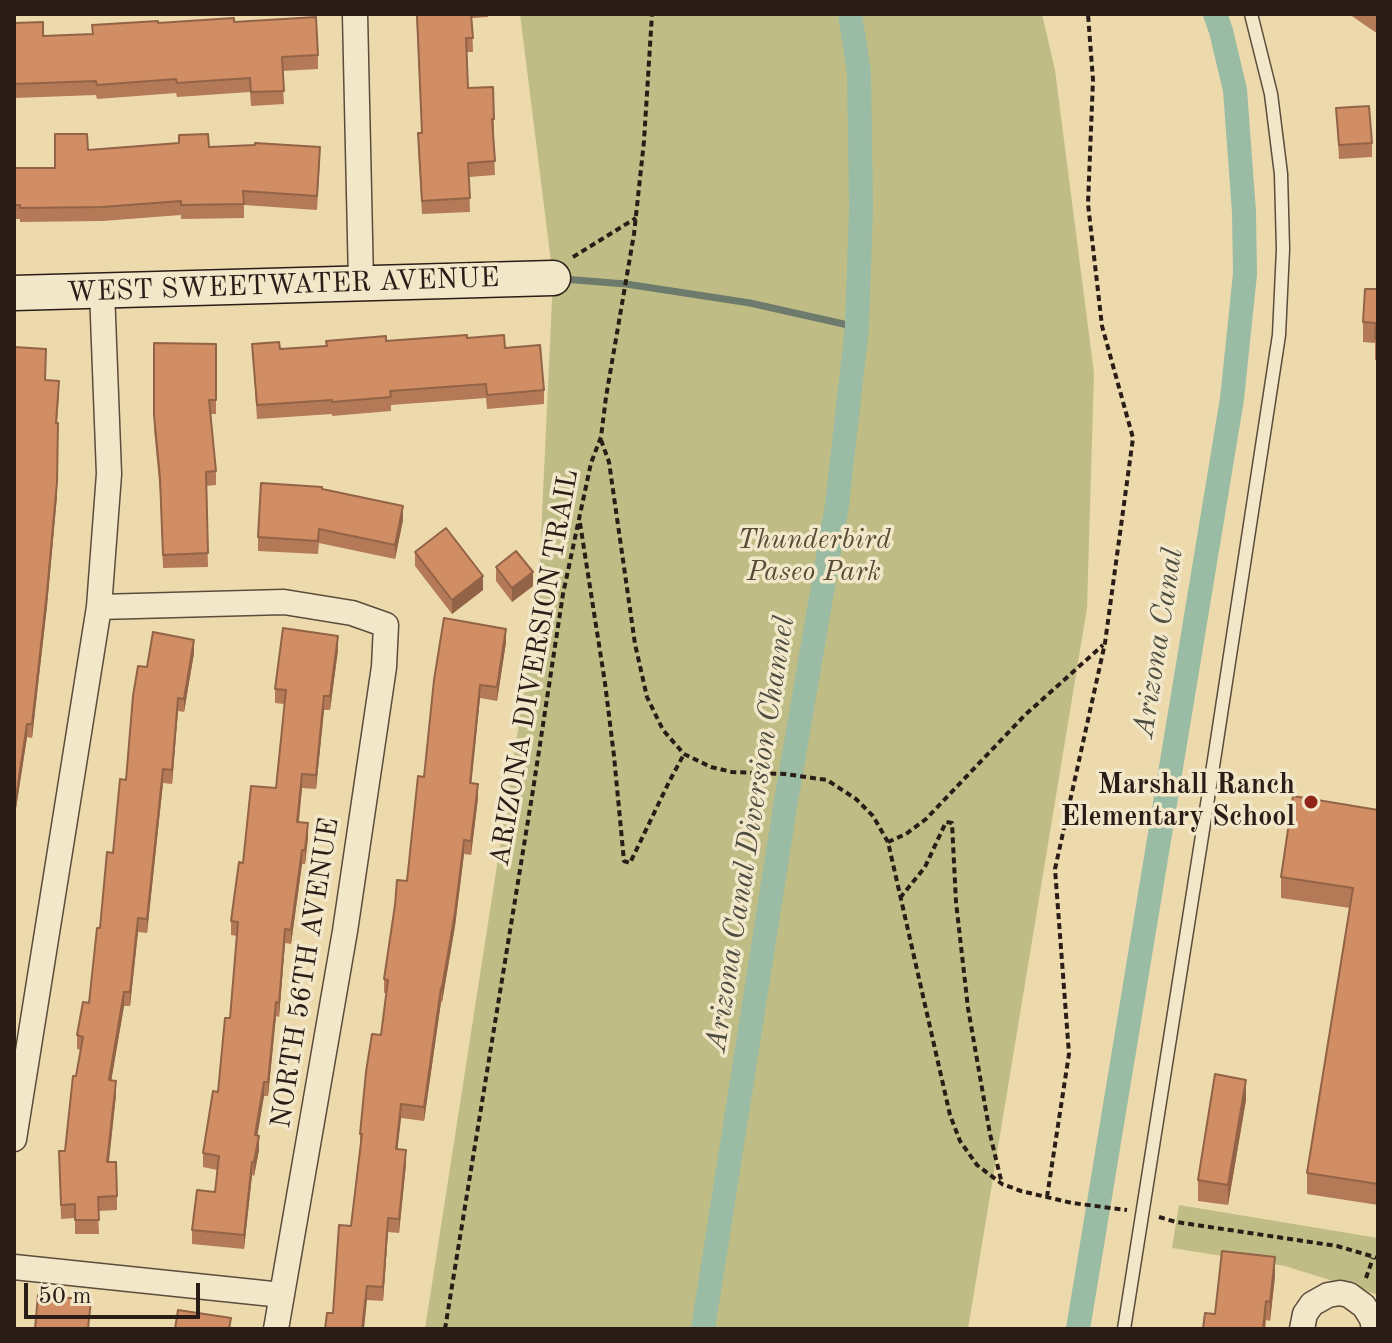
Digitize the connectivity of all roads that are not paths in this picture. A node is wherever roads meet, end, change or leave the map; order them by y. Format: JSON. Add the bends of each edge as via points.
{"nodes":[{"id":1,"x":355,"y":14,"type":"edge"},
{"id":2,"x":1251,"y":14,"type":"edge"},
{"id":3,"x":546,"y":278,"type":"road end"},
{"id":4,"x":361,"y":282,"type":"junction"},
{"id":5,"x":102,"y":291,"type":"junction"},
{"id":6,"x":14,"y":293,"type":"edge"},
{"id":7,"x":99,"y":607,"type":"junction"},
{"id":8,"x":14,"y":1139,"type":"edge"},
{"id":9,"x":14,"y":1267,"type":"edge"},
{"id":10,"x":282,"y":1295,"type":"junction"},
{"id":11,"x":276,"y":1329,"type":"edge"},
{"id":12,"x":1124,"y":1329,"type":"edge"},
{"id":13,"x":1302,"y":1329,"type":"edge"},
{"id":14,"x":1374,"y":1329,"type":"edge"}],
"edges":[{"from":1,"to":4,"type":"street"},
{"from":2,"to":12,"type":"lane","via":[[1271,94],[1281,174],[1279,335]]},
{"from":3,"to":4,"type":"street","name":"WEST SWEETWATER AVENUE"},
{"from":4,"to":5,"type":"street","name":"WEST SWEETWATER AVENUE"},
{"from":5,"to":6,"type":"street","name":"WEST SWEETWATER AVENUE"},
{"from":5,"to":7,"type":"street","via":[[109,474]]},
{"from":7,"to":8,"type":"street"},
{"from":7,"to":10,"type":"street","name":"NORTH 56TH AVENUE","via":[[284,602],[352,613],[386,625],[345,931]]},
{"from":9,"to":10,"type":"street"},
{"from":10,"to":11,"type":"street","name":"NORTH 56TH AVENUE"},
{"from":13,"to":14,"type":"street","via":[[1312,1304],[1340,1293],[1364,1306]]}]}
